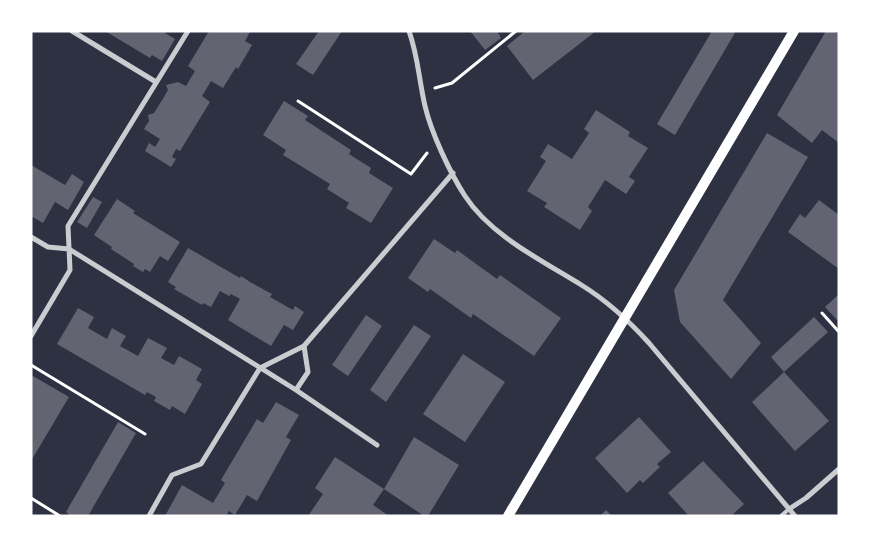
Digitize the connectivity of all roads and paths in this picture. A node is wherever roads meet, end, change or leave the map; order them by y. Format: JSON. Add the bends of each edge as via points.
{"nodes":[{"id":1,"x":72,"y":31,"type":"edge"},
{"id":2,"x":188,"y":31,"type":"edge"},
{"id":3,"x":409,"y":31,"type":"edge"},
{"id":4,"x":516,"y":31,"type":"edge"},
{"id":5,"x":794,"y":31,"type":"edge"},
{"id":6,"x":156,"y":82,"type":"junction"},
{"id":7,"x":423,"y":91,"type":"junction"},
{"id":8,"x":298,"y":101,"type":"dead end"},
{"id":9,"x":437,"y":141,"type":"junction"},
{"id":10,"x":453,"y":173,"type":"junction"},
{"id":11,"x":31,"y":237,"type":"edge"},
{"id":12,"x":69,"y":249,"type":"junction"},
{"id":13,"x":822,"y":313,"type":"dead end"},
{"id":14,"x":625,"y":318,"type":"junction"},
{"id":15,"x":839,"y":332,"type":"edge"},
{"id":16,"x":31,"y":336,"type":"edge"},
{"id":17,"x":304,"y":346,"type":"junction"},
{"id":18,"x":31,"y":365,"type":"edge"},
{"id":19,"x":260,"y":368,"type":"junction"},
{"id":20,"x":296,"y":390,"type":"junction"},
{"id":21,"x":145,"y":434,"type":"dead end"},
{"id":22,"x":377,"y":444,"type":"dead end"},
{"id":23,"x":839,"y":469,"type":"edge"},
{"id":24,"x":31,"y":498,"type":"edge"},
{"id":25,"x":789,"y":509,"type":"junction"},
{"id":26,"x":60,"y":516,"type":"edge"},
{"id":27,"x":149,"y":516,"type":"edge"},
{"id":28,"x":508,"y":516,"type":"edge"},
{"id":29,"x":781,"y":516,"type":"edge"},
{"id":30,"x":795,"y":516,"type":"edge"}],
"edges":[{"from":1,"to":6,"type":"street"},
{"from":2,"to":6,"type":"street"},
{"from":3,"to":7,"type":"street"},
{"from":4,"to":7,"type":"path","via":[[452,83]]},
{"from":5,"to":14,"type":"main road"},
{"from":6,"to":12,"type":"street","via":[[68,226]]},
{"from":7,"to":9,"type":"street"},
{"from":8,"to":9,"type":"path","via":[[411,174]]},
{"from":9,"to":10,"type":"street"},
{"from":10,"to":14,"type":"street","via":[[466,197],[490,224],[531,255],[584,286]]},
{"from":10,"to":17,"type":"street"},
{"from":11,"to":12,"type":"street","via":[[48,247]]},
{"from":12,"to":16,"type":"street","via":[[70,270]]},
{"from":12,"to":19,"type":"street"},
{"from":13,"to":15,"type":"path"},
{"from":14,"to":25,"type":"street"},
{"from":14,"to":28,"type":"main road"},
{"from":17,"to":19,"type":"street"},
{"from":17,"to":20,"type":"street","via":[[308,372]]},
{"from":18,"to":21,"type":"path"},
{"from":19,"to":20,"type":"street"},
{"from":19,"to":27,"type":"street","via":[[201,464],[172,475]]},
{"from":20,"to":22,"type":"street"},
{"from":23,"to":25,"type":"street"},
{"from":24,"to":26,"type":"path"},
{"from":25,"to":29,"type":"lane"},
{"from":25,"to":30,"type":"street"}]}
